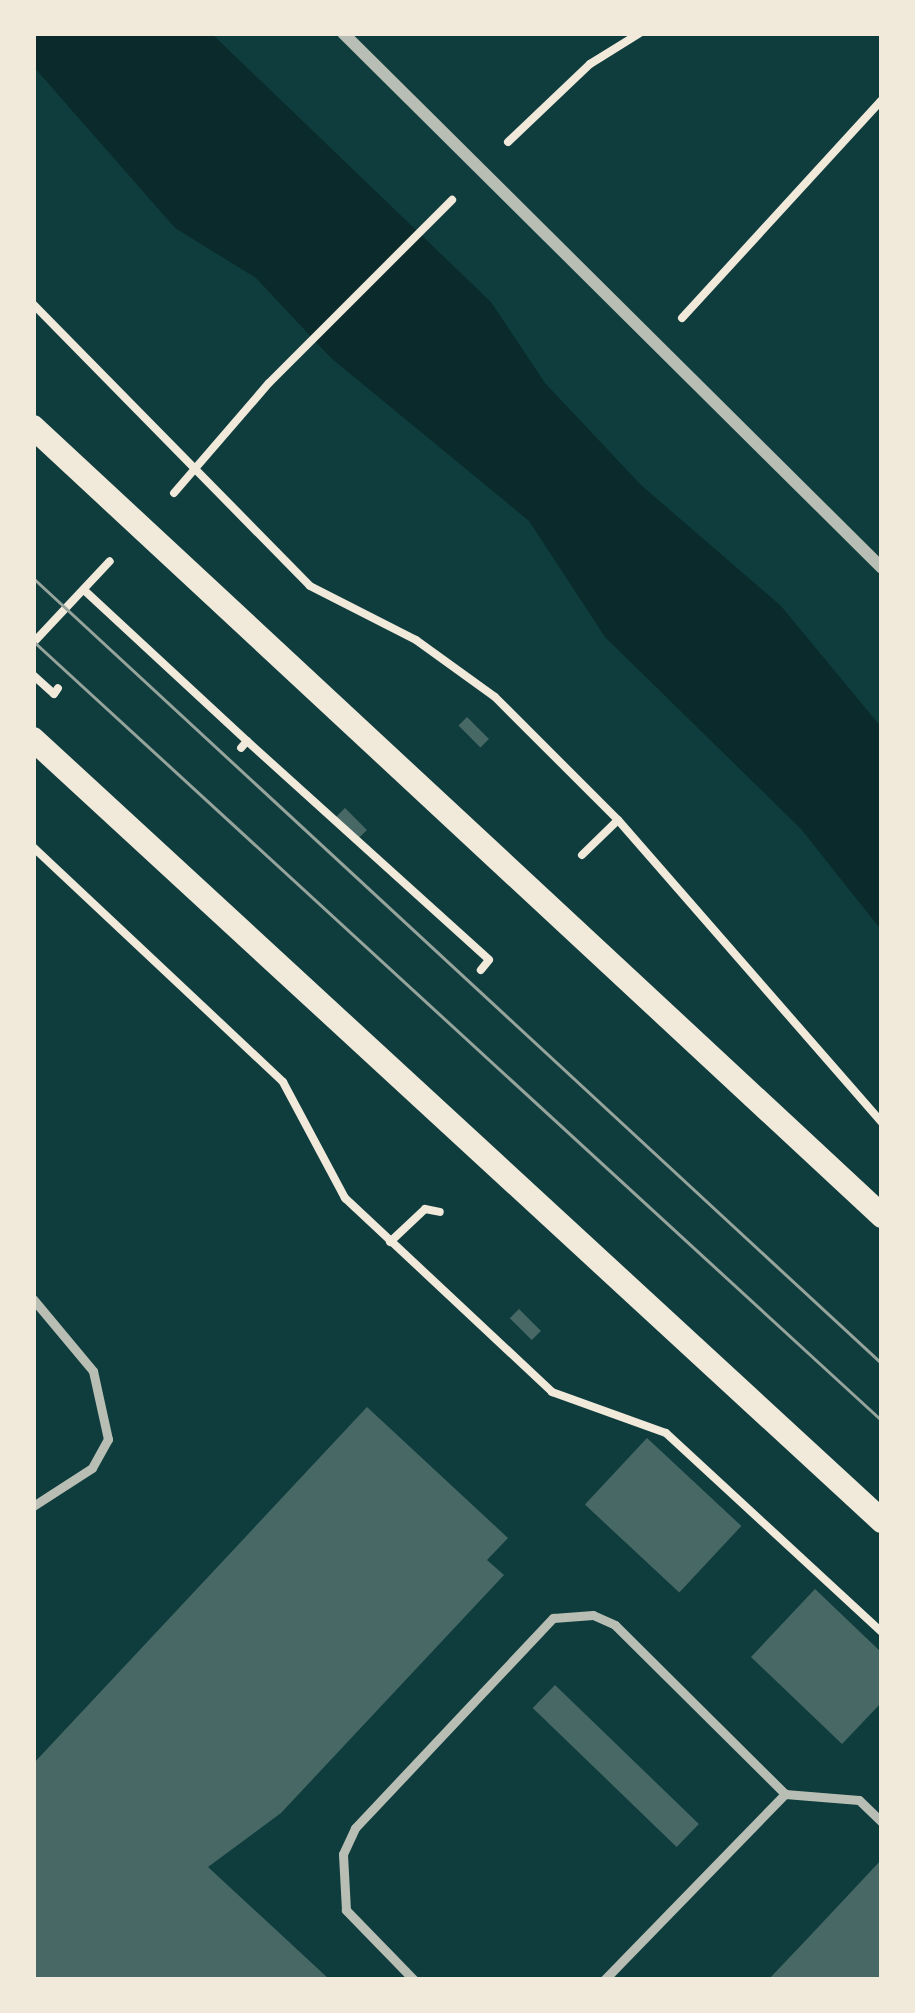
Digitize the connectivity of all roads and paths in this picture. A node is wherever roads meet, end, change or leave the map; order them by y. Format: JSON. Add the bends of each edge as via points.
{"nodes":[{"id":1,"x":343,"y":33,"type":"edge"},
{"id":2,"x":640,"y":33,"type":"edge"},
{"id":3,"x":882,"y":100,"type":"edge"},
{"id":4,"x":483,"y":167,"type":"junction"},
{"id":5,"x":447,"y":206,"type":"dead end"},
{"id":6,"x":33,"y":304,"type":"edge"},
{"id":7,"x":656,"y":345,"type":"junction"},
{"id":8,"x":33,"y":427,"type":"edge"},
{"id":9,"x":197,"y":468,"type":"junction"},
{"id":10,"x":882,"y":568,"type":"edge"},
{"id":11,"x":84,"y":590,"type":"dead end"},
{"id":12,"x":33,"y":675,"type":"edge"},
{"id":13,"x":58,"y":688,"type":"dead end"},
{"id":14,"x":33,"y":739,"type":"edge"},
{"id":15,"x":618,"y":820,"type":"junction"},
{"id":16,"x":33,"y":847,"type":"edge"},
{"id":17,"x":582,"y":855,"type":"dead end"},
{"id":18,"x":481,"y":970,"type":"dead end"},
{"id":19,"x":882,"y":1123,"type":"edge"},
{"id":20,"x":440,"y":1212,"type":"dead end"},
{"id":21,"x":882,"y":1216,"type":"edge"},
{"id":22,"x":390,"y":1242,"type":"junction"},
{"id":23,"x":33,"y":1299,"type":"edge"},
{"id":24,"x":33,"y":1506,"type":"edge"},
{"id":25,"x":882,"y":1521,"type":"edge"},
{"id":26,"x":882,"y":1632,"type":"edge"},
{"id":27,"x":785,"y":1794,"type":"junction"},
{"id":28,"x":882,"y":1822,"type":"edge"},
{"id":29,"x":414,"y":1980,"type":"edge"},
{"id":30,"x":604,"y":1980,"type":"edge"}],
"edges":[{"from":1,"to":4,"type":"street"},
{"from":2,"to":4,"type":"path","via":[[590,64]]},
{"from":3,"to":7,"type":"path"},
{"from":4,"to":7,"type":"street"},
{"from":5,"to":9,"type":"path","via":[[269,383]]},
{"from":6,"to":9,"type":"path"},
{"from":7,"to":10,"type":"street"},
{"from":8,"to":21,"type":"main road"},
{"from":9,"to":15,"type":"path","via":[[310,586],[466,671]]},
{"from":11,"to":18,"type":"path","via":[[244,745],[489,960]]},
{"from":12,"to":13,"type":"path","via":[[54,694]]},
{"from":14,"to":25,"type":"main road"},
{"from":15,"to":17,"type":"path"},
{"from":15,"to":19,"type":"path"},
{"from":16,"to":22,"type":"path","via":[[283,1082],[345,1198]]},
{"from":20,"to":22,"type":"path","via":[[425,1209]]},
{"from":22,"to":26,"type":"path","via":[[552,1392],[666,1433]]},
{"from":23,"to":24,"type":"lane","via":[[94,1371],[108,1439],[92,1468]]},
{"from":27,"to":28,"type":"lane","via":[[859,1800]]},
{"from":27,"to":29,"type":"lane","via":[[615,1625],[592,1615],[553,1618],[356,1828],[343,1854],[346,1910]]},
{"from":27,"to":30,"type":"lane"}]}
